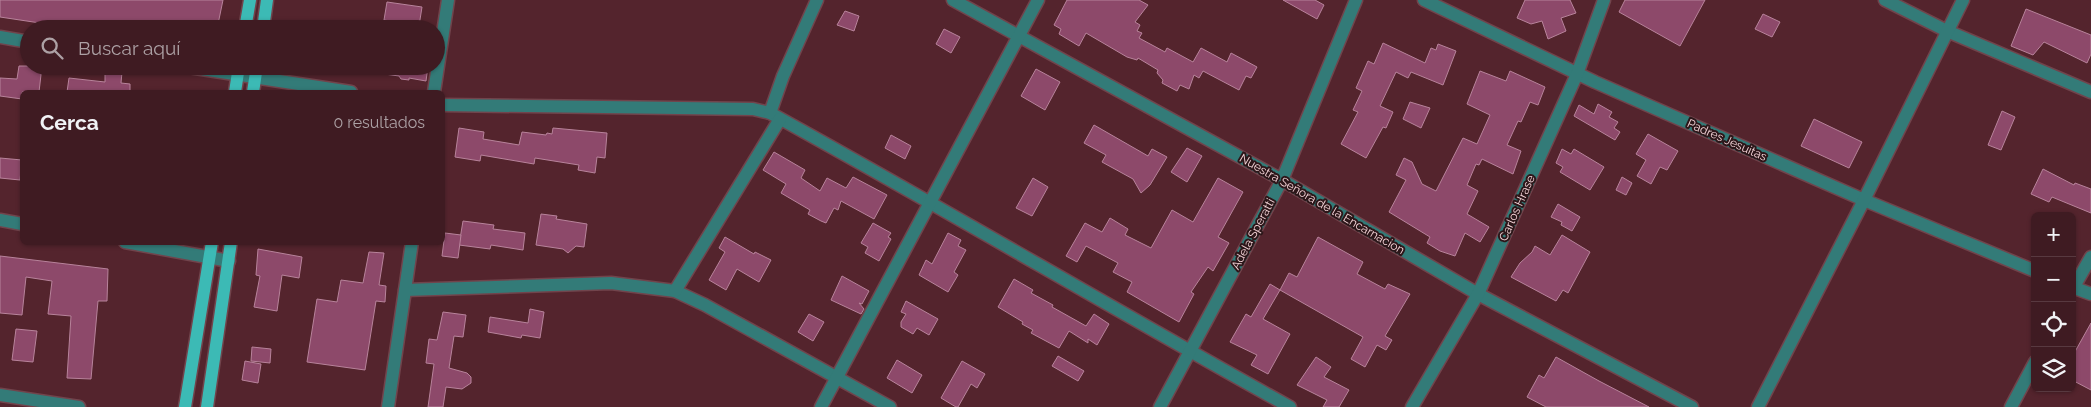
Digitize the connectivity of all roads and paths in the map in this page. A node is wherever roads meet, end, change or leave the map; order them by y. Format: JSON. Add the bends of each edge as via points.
{"nodes":[{"id":1,"x":250,"y":0,"type":"edge"},
{"id":2,"x":267,"y":0,"type":"edge"},
{"id":3,"x":448,"y":0,"type":"edge"},
{"id":4,"x":817,"y":0,"type":"edge"},
{"id":5,"x":953,"y":0,"type":"edge"},
{"id":6,"x":1038,"y":0,"type":"edge"},
{"id":7,"x":1356,"y":0,"type":"edge"},
{"id":8,"x":1424,"y":0,"type":"edge"},
{"id":9,"x":1604,"y":0,"type":"edge"},
{"id":10,"x":1885,"y":0,"type":"edge"},
{"id":11,"x":1963,"y":0,"type":"edge"},
{"id":12,"x":247,"y":20,"type":"edge"},
{"id":13,"x":264,"y":20,"type":"edge"},
{"id":14,"x":445,"y":20,"type":"edge"},
{"id":15,"x":1946,"y":31,"type":"junction"},
{"id":16,"x":1018,"y":36,"type":"junction"},
{"id":17,"x":0,"y":37,"type":"edge"},
{"id":18,"x":20,"y":40,"type":"edge"},
{"id":19,"x":1577,"y":74,"type":"junction"},
{"id":20,"x":238,"y":75,"type":"edge"},
{"id":21,"x":256,"y":75,"type":"edge"},
{"id":22,"x":270,"y":75,"type":"edge"},
{"id":23,"x":437,"y":75,"type":"edge"},
{"id":24,"x":235,"y":90,"type":"edge"},
{"id":25,"x":254,"y":90,"type":"edge"},
{"id":26,"x":342,"y":90,"type":"edge"},
{"id":27,"x":434,"y":90,"type":"edge"},
{"id":28,"x":2091,"y":92,"type":"edge"},
{"id":29,"x":445,"y":105,"type":"edge"},
{"id":30,"x":775,"y":116,"type":"junction"},
{"id":31,"x":1282,"y":180,"type":"junction"},
{"id":32,"x":1864,"y":200,"type":"junction"},
{"id":33,"x":930,"y":201,"type":"junction"},
{"id":34,"x":0,"y":220,"type":"edge"},
{"id":35,"x":20,"y":224,"type":"edge"},
{"id":36,"x":141,"y":245,"type":"edge"},
{"id":37,"x":212,"y":245,"type":"edge"},
{"id":38,"x":231,"y":245,"type":"edge"},
{"id":39,"x":412,"y":245,"type":"edge"},
{"id":40,"x":2091,"y":257,"type":"edge"},
{"id":41,"x":210,"y":258,"type":"junction"},
{"id":42,"x":228,"y":261,"type":"junction"},
{"id":43,"x":2031,"y":269,"type":"edge"},
{"id":44,"x":2076,"y":283,"type":"edge"},
{"id":45,"x":2076,"y":289,"type":"edge"},
{"id":46,"x":405,"y":290,"type":"junction"},
{"id":47,"x":675,"y":291,"type":"junction"},
{"id":48,"x":1478,"y":294,"type":"junction"},
{"id":49,"x":2091,"y":294,"type":"edge"},
{"id":50,"x":1190,"y":352,"type":"junction"},
{"id":51,"x":2031,"y":370,"type":"edge"},
{"id":52,"x":837,"y":379,"type":"junction"},
{"id":53,"x":0,"y":395,"type":"edge"},
{"id":54,"x":79,"y":407,"type":"edge"},
{"id":55,"x":185,"y":407,"type":"edge"},
{"id":56,"x":206,"y":407,"type":"edge"},
{"id":57,"x":388,"y":407,"type":"edge"},
{"id":58,"x":821,"y":407,"type":"edge"},
{"id":59,"x":890,"y":407,"type":"edge"},
{"id":60,"x":1160,"y":407,"type":"edge"},
{"id":61,"x":1290,"y":407,"type":"edge"},
{"id":62,"x":1412,"y":407,"type":"edge"},
{"id":63,"x":1692,"y":407,"type":"edge"},
{"id":64,"x":1758,"y":407,"type":"edge"},
{"id":65,"x":2011,"y":407,"type":"edge"}],
"edges":[{"from":1,"to":12,"type":"main road"},
{"from":2,"to":13,"type":"main road"},
{"from":3,"to":14,"type":"street"},
{"from":4,"to":30,"type":"street","via":[[783,76]]},
{"from":5,"to":16,"type":"street","name":"Nuestra Señora de la Encarnacion"},
{"from":6,"to":16,"type":"street"},
{"from":7,"to":31,"type":"street","name":"Adela Speratti"},
{"from":8,"to":19,"type":"street","name":"Padres Jesuitas"},
{"from":9,"to":19,"type":"street","name":"Carlos Hrase"},
{"from":10,"to":15,"type":"street"},
{"from":11,"to":15,"type":"street"},
{"from":15,"to":28,"type":"street"},
{"from":15,"to":32,"type":"street"},
{"from":16,"to":31,"type":"street","name":"Nuestra Señora de la Encarnacion"},
{"from":16,"to":33,"type":"street"},
{"from":17,"to":18,"type":"street"},
{"from":19,"to":32,"type":"street","name":"Padres Jesuitas"},
{"from":19,"to":48,"type":"street","name":"Carlos Hrase"},
{"from":20,"to":24,"type":"main road"},
{"from":21,"to":25,"type":"main road"},
{"from":22,"to":26,"type":"street"},
{"from":23,"to":27,"type":"street"},
{"from":29,"to":30,"type":"street","via":[[753,109]]},
{"from":30,"to":33,"type":"street"},
{"from":30,"to":47,"type":"street"},
{"from":31,"to":48,"type":"street","name":"Nuestra Señora de la Encarnacion"},
{"from":31,"to":50,"type":"street","name":"Adela Speratti"},
{"from":32,"to":43,"type":"street","name":"Padres Jesuitas"},
{"from":32,"to":64,"type":"street"},
{"from":33,"to":50,"type":"street"},
{"from":33,"to":52,"type":"street"},
{"from":34,"to":35,"type":"street"},
{"from":36,"to":41,"type":"street"},
{"from":37,"to":41,"type":"main road"},
{"from":38,"to":42,"type":"main road"},
{"from":39,"to":46,"type":"street"},
{"from":40,"to":44,"type":"street"},
{"from":41,"to":42,"type":"street"},
{"from":41,"to":55,"type":"main road"},
{"from":42,"to":56,"type":"main road"},
{"from":45,"to":49,"type":"street"},
{"from":46,"to":47,"type":"street","via":[[611,283]]},
{"from":46,"to":57,"type":"street"},
{"from":47,"to":52,"type":"street"},
{"from":48,"to":62,"type":"street","name":"Carlos Hrase"},
{"from":48,"to":63,"type":"street","name":"Nuestra Señora de la Encarnacion"},
{"from":50,"to":60,"type":"street","name":"Adela Speratti"},
{"from":50,"to":61,"type":"street"},
{"from":51,"to":65,"type":"street"},
{"from":52,"to":58,"type":"street"},
{"from":52,"to":59,"type":"street"},
{"from":53,"to":54,"type":"street"}]}
